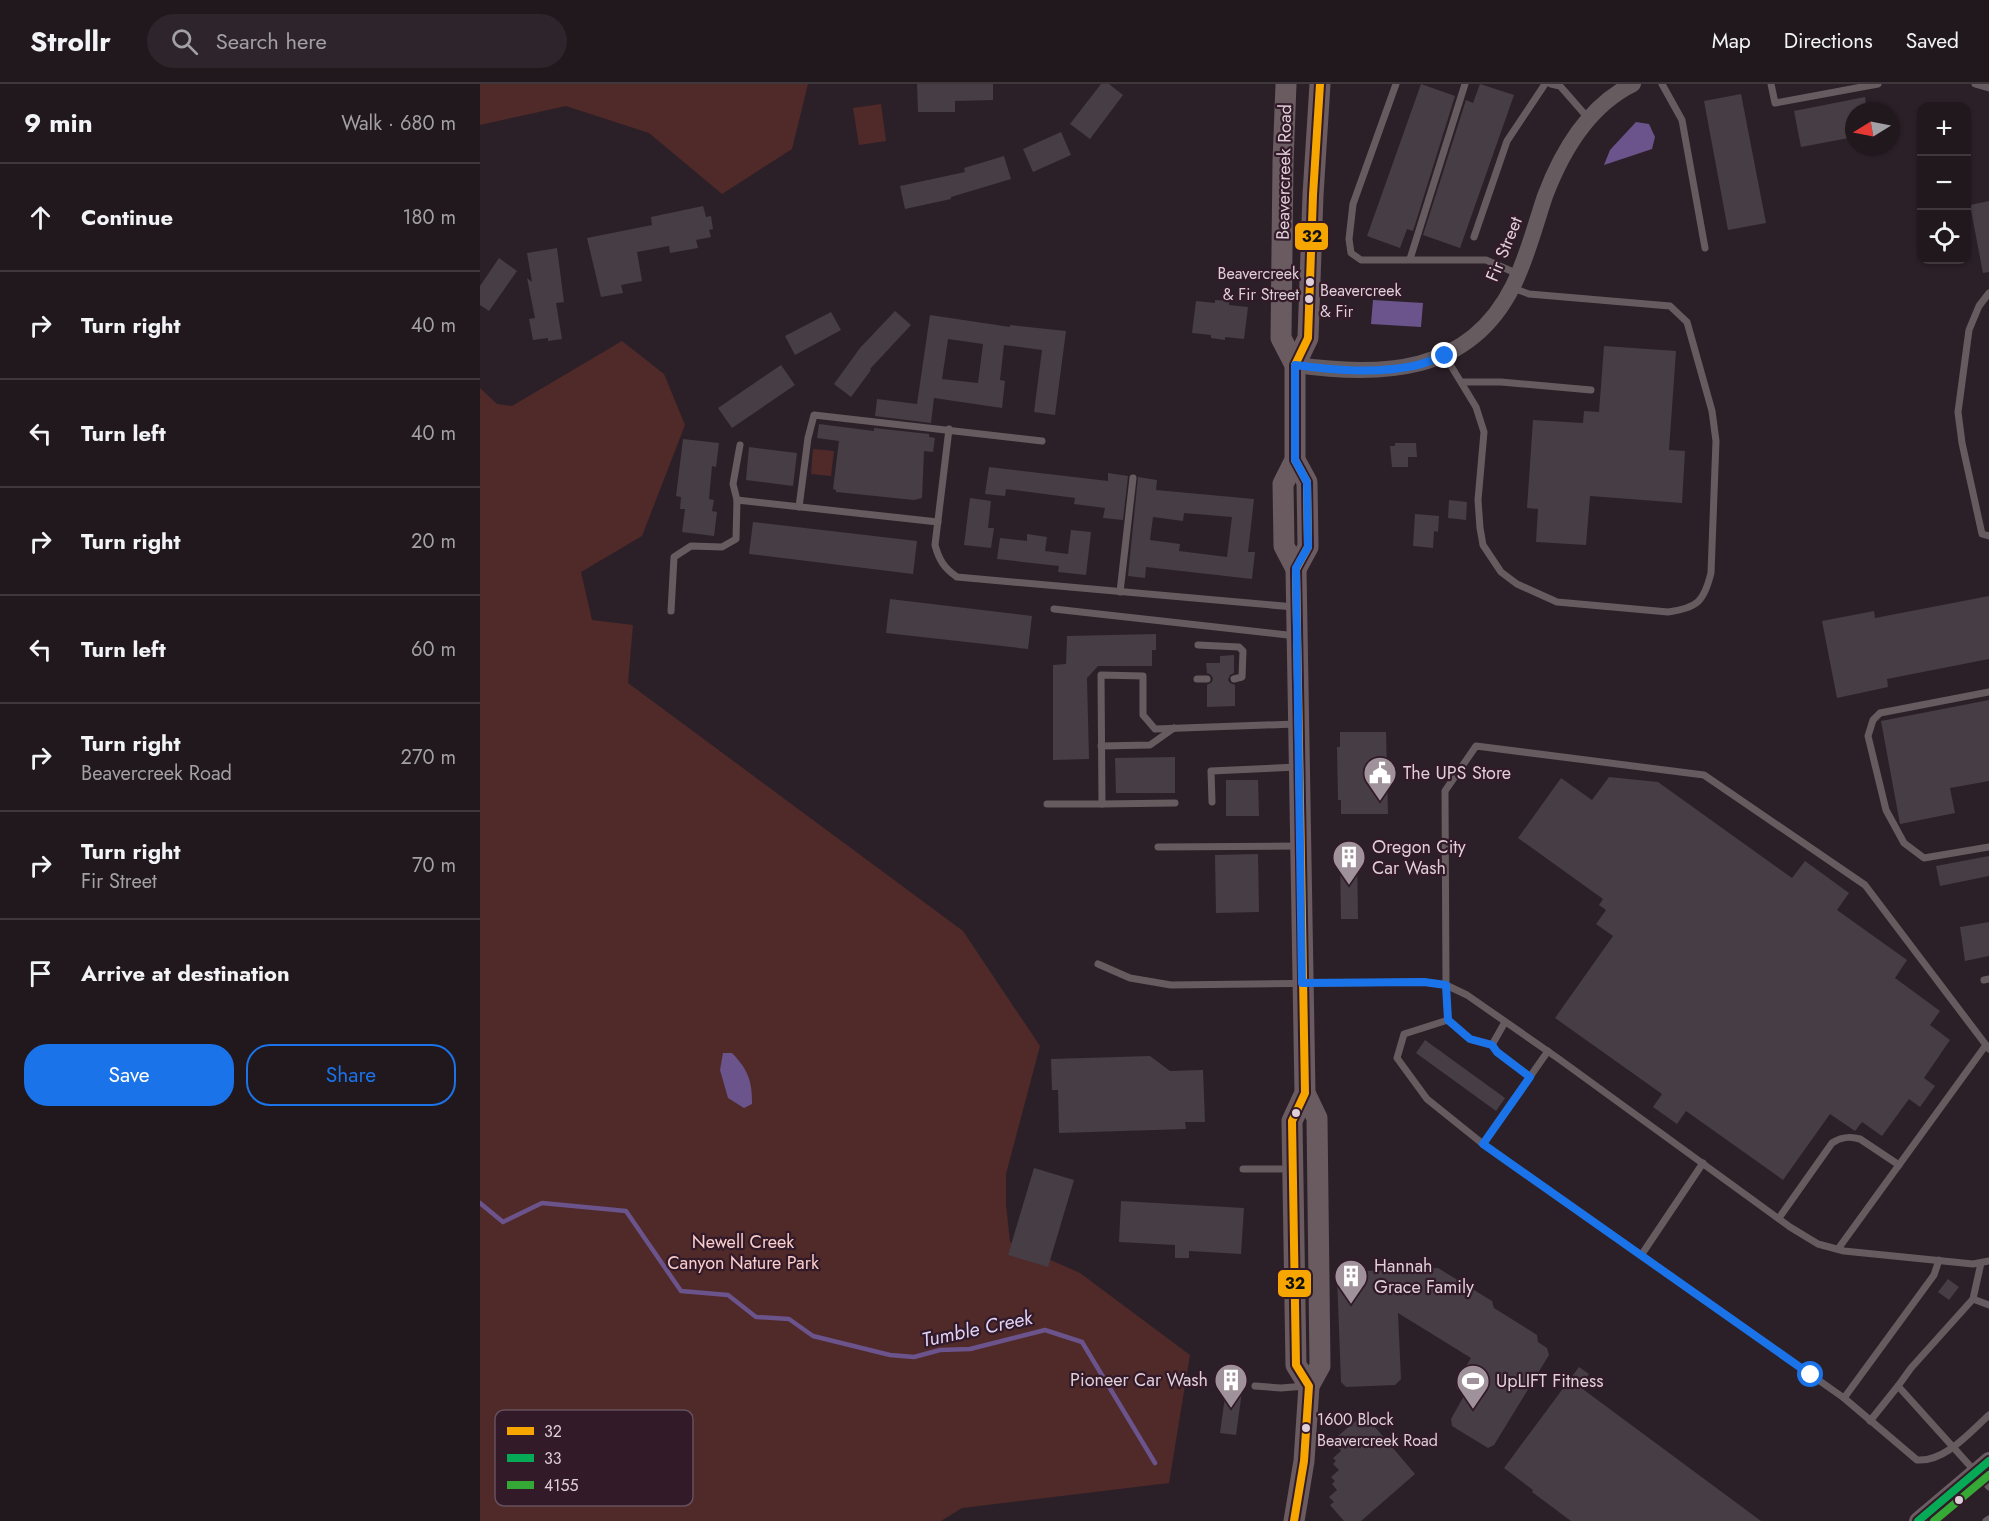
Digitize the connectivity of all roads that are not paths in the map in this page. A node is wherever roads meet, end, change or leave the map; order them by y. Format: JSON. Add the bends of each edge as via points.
{"nodes":[{"id":1,"x":1286,"y":84,"type":"edge"},
{"id":2,"x":1320,"y":84,"type":"edge"},
{"id":3,"x":1396,"y":84,"type":"edge"},
{"id":4,"x":1465,"y":84,"type":"edge"},
{"id":5,"x":1545,"y":84,"type":"edge"},
{"id":6,"x":1551,"y":84,"type":"edge"},
{"id":7,"x":1633,"y":84,"type":"edge"},
{"id":8,"x":1662,"y":84,"type":"edge"},
{"id":9,"x":1771,"y":84,"type":"edge"},
{"id":10,"x":1878,"y":84,"type":"edge"},
{"id":11,"x":1975,"y":84,"type":"edge"},
{"id":12,"x":1989,"y":88,"type":"edge"},
{"id":13,"x":1589,"y":119,"type":"junction"},
{"id":14,"x":1474,"y":237,"type":"dead end"},
{"id":15,"x":1705,"y":248,"type":"dead end"},
{"id":16,"x":1410,"y":259,"type":"junction"},
{"id":17,"x":1515,"y":281,"type":"junction"},
{"id":18,"x":1989,"y":293,"type":"edge"},
{"id":19,"x":1445,"y":356,"type":"junction"},
{"id":20,"x":1295,"y":365,"type":"junction"},
{"id":21,"x":1462,"y":382,"type":"junction"},
{"id":22,"x":1591,"y":390,"type":"dead end"},
{"id":23,"x":949,"y":429,"type":"junction"},
{"id":24,"x":1042,"y":441,"type":"dead end"},
{"id":25,"x":740,"y":445,"type":"dead end"},
{"id":26,"x":1133,"y":478,"type":"dead end"},
{"id":27,"x":737,"y":500,"type":"junction"},
{"id":28,"x":799,"y":507,"type":"junction"},
{"id":29,"x":938,"y":522,"type":"junction"},
{"id":30,"x":1989,"y":536,"type":"edge"},
{"id":31,"x":1119,"y":592,"type":"junction"},
{"id":32,"x":1297,"y":608,"type":"junction"},
{"id":33,"x":1054,"y":609,"type":"dead end"},
{"id":34,"x":671,"y":612,"type":"dead end"},
{"id":35,"x":1297,"y":636,"type":"junction"},
{"id":36,"x":1197,"y":645,"type":"dead end"},
{"id":37,"x":1197,"y":679,"type":"dead end"},
{"id":38,"x":1207,"y":679,"type":"dead end"},
{"id":39,"x":1234,"y":679,"type":"dead end"},
{"id":40,"x":1989,"y":692,"type":"edge"},
{"id":41,"x":1298,"y":724,"type":"junction"},
{"id":42,"x":1174,"y":728,"type":"junction"},
{"id":43,"x":1101,"y":746,"type":"junction"},
{"id":44,"x":1299,"y":766,"type":"junction"},
{"id":45,"x":1212,"y":802,"type":"dead end"},
{"id":46,"x":1047,"y":804,"type":"dead end"},
{"id":47,"x":1102,"y":804,"type":"junction"},
{"id":48,"x":1175,"y":804,"type":"dead end"},
{"id":49,"x":1300,"y":846,"type":"junction"},
{"id":50,"x":1158,"y":847,"type":"dead end"},
{"id":51,"x":1989,"y":847,"type":"edge"},
{"id":52,"x":1098,"y":964,"type":"dead end"},
{"id":53,"x":1302,"y":983,"type":"junction"},
{"id":54,"x":1446,"y":985,"type":"junction"},
{"id":55,"x":1448,"y":1020,"type":"junction"},
{"id":56,"x":1505,"y":1022,"type":"junction"},
{"id":57,"x":1492,"y":1045,"type":"junction"},
{"id":58,"x":1988,"y":1047,"type":"edge"},
{"id":59,"x":1548,"y":1051,"type":"junction"},
{"id":60,"x":1530,"y":1077,"type":"junction"},
{"id":61,"x":1305,"y":1093,"type":"junction"},
{"id":62,"x":1483,"y":1144,"type":"junction"},
{"id":63,"x":1703,"y":1163,"type":"junction"},
{"id":64,"x":1899,"y":1165,"type":"junction"},
{"id":65,"x":1243,"y":1169,"type":"dead end"},
{"id":66,"x":1293,"y":1169,"type":"junction"},
{"id":67,"x":1779,"y":1218,"type":"junction"},
{"id":68,"x":1838,"y":1249,"type":"junction"},
{"id":69,"x":1642,"y":1254,"type":"junction"},
{"id":70,"x":1939,"y":1260,"type":"junction"},
{"id":71,"x":1989,"y":1261,"type":"edge"},
{"id":72,"x":1981,"y":1263,"type":"junction"},
{"id":73,"x":1320,"y":1287,"type":"junction"},
{"id":74,"x":1973,"y":1299,"type":"junction"},
{"id":75,"x":1989,"y":1305,"type":"edge"},
{"id":76,"x":1255,"y":1386,"type":"dead end"},
{"id":77,"x":1308,"y":1386,"type":"junction"},
{"id":78,"x":1898,"y":1386,"type":"junction"},
{"id":79,"x":1844,"y":1398,"type":"junction"},
{"id":80,"x":1989,"y":1415,"type":"edge"},
{"id":81,"x":1870,"y":1421,"type":"junction"},
{"id":82,"x":1954,"y":1446,"type":"junction"},
{"id":83,"x":1983,"y":1467,"type":"edge"},
{"id":84,"x":1989,"y":1487,"type":"edge"},
{"id":85,"x":1294,"y":1521,"type":"edge"},
{"id":86,"x":1918,"y":1521,"type":"edge"}],
"edges":[{"from":1,"to":20,"type":"main road","name":"Beavercreek Road","via":[[1281,338]]},
{"from":2,"to":20,"type":"main road","name":"Beavercreek Road","via":[[1308,339]]},
{"from":3,"to":16,"type":"lane","via":[[1353,204],[1349,239],[1352,253],[1361,260]]},
{"from":4,"to":16,"type":"lane"},
{"from":5,"to":14,"type":"lane","via":[[1507,141]]},
{"from":6,"to":13,"type":"lane","via":[[1560,86]]},
{"from":7,"to":13,"type":"street","name":"Fir Street","via":[[1619,91]]},
{"from":8,"to":15,"type":"lane","via":[[1682,120]]},
{"from":9,"to":10,"type":"lane","via":[[1775,102]]},
{"from":11,"to":12,"type":"lane"},
{"from":13,"to":17,"type":"street","name":"Fir Street","via":[[1555,170]]},
{"from":16,"to":17,"type":"lane","via":[[1486,260]]},
{"from":17,"to":19,"type":"street","name":"Fir Street","via":[[1493,317]]},
{"from":17,"to":21,"type":"lane","via":[[1529,294],[1670,306],[1687,322],[1704,377],[1716,441],[1711,573],[1706,592],[1683,610],[1668,612],[1557,602],[1517,584],[1501,572],[1483,545],[1478,500],[1484,432]]},
{"from":18,"to":30,"type":"lane","via":[[1969,330],[1958,412],[1982,534]]},
{"from":19,"to":20,"type":"street","name":"Fir Street","via":[[1416,366],[1385,370]]},
{"from":19,"to":21,"type":"lane"},
{"from":20,"to":32,"type":"main road","name":"Beavercreek Road","via":[[1295,460],[1282,484],[1284,546],[1296,568]]},
{"from":21,"to":22,"type":"lane"},
{"from":23,"to":24,"type":"lane"},
{"from":23,"to":28,"type":"lane","via":[[814,416]]},
{"from":23,"to":29,"type":"lane"},
{"from":25,"to":27,"type":"lane","via":[[733,484]]},
{"from":26,"to":31,"type":"lane"},
{"from":27,"to":28,"type":"lane"},
{"from":27,"to":34,"type":"lane","via":[[736,539],[722,547],[691,546],[674,557]]},
{"from":28,"to":29,"type":"lane"},
{"from":29,"to":31,"type":"lane","via":[[935,545],[939,558],[957,577]]},
{"from":31,"to":32,"type":"lane"},
{"from":32,"to":35,"type":"main road","name":"Beavercreek Road"},
{"from":33,"to":35,"type":"lane"},
{"from":35,"to":41,"type":"main road","name":"Beavercreek Road"},
{"from":36,"to":39,"type":"lane","via":[[1239,647],[1243,651],[1242,677]]},
{"from":37,"to":38,"type":"lane"},
{"from":40,"to":51,"type":"lane","via":[[1880,713],[1868,736],[1886,810],[1904,843],[1924,858]]},
{"from":41,"to":42,"type":"lane"},
{"from":41,"to":44,"type":"main road","name":"Beavercreek Road"},
{"from":42,"to":43,"type":"lane","via":[[1150,745]]},
{"from":42,"to":43,"type":"lane","via":[[1155,729],[1143,715],[1143,676],[1101,675]]},
{"from":43,"to":47,"type":"lane"},
{"from":44,"to":45,"type":"lane","via":[[1211,771]]},
{"from":44,"to":49,"type":"main road","name":"Beavercreek Road"},
{"from":46,"to":47,"type":"lane"},
{"from":47,"to":48,"type":"lane"},
{"from":49,"to":50,"type":"lane"},
{"from":49,"to":53,"type":"main road","name":"Beavercreek Road"},
{"from":52,"to":53,"type":"lane","via":[[1130,978],[1171,985]]},
{"from":53,"to":54,"type":"lane"},
{"from":53,"to":61,"type":"main road","name":"Beavercreek Road"},
{"from":54,"to":55,"type":"lane"},
{"from":54,"to":56,"type":"lane"},
{"from":54,"to":58,"type":"lane","via":[[1445,791],[1476,746],[1704,775],[1866,885]]},
{"from":55,"to":57,"type":"lane","via":[[1470,1039]]},
{"from":55,"to":62,"type":"lane","via":[[1404,1034],[1397,1058],[1427,1099]]},
{"from":56,"to":57,"type":"lane"},
{"from":56,"to":59,"type":"lane"},
{"from":57,"to":60,"type":"lane"},
{"from":58,"to":64,"type":"lane"},
{"from":59,"to":60,"type":"lane"},
{"from":59,"to":63,"type":"lane"},
{"from":60,"to":62,"type":"lane"},
{"from":61,"to":66,"type":"main road","name":"Beavercreek Road","via":[[1292,1121]]},
{"from":61,"to":73,"type":"main road","name":"Beavercreek Road","via":[[1317,1118]]},
{"from":62,"to":69,"type":"lane"},
{"from":63,"to":67,"type":"lane"},
{"from":63,"to":69,"type":"lane"},
{"from":64,"to":67,"type":"lane","via":[[1860,1139],[1838,1139]]},
{"from":64,"to":68,"type":"lane"},
{"from":65,"to":66,"type":"lane"},
{"from":66,"to":73,"type":"main road","via":[[1301,1172],[1307,1185],[1308,1246]]},
{"from":66,"to":77,"type":"main road","name":"Beavercreek Road","via":[[1296,1365]]},
{"from":67,"to":68,"type":"lane","via":[[1818,1244]]},
{"from":68,"to":70,"type":"lane"},
{"from":69,"to":79,"type":"lane"},
{"from":70,"to":72,"type":"lane"},
{"from":70,"to":79,"type":"lane","via":[[1934,1275]]},
{"from":71,"to":72,"type":"lane"},
{"from":72,"to":74,"type":"lane"},
{"from":73,"to":77,"type":"main road","name":"Beavercreek Road","via":[[1320,1366]]},
{"from":74,"to":75,"type":"lane"},
{"from":74,"to":78,"type":"lane"},
{"from":76,"to":77,"type":"lane"},
{"from":77,"to":85,"type":"main road","name":"Beavercreek Road"},
{"from":78,"to":81,"type":"lane"},
{"from":78,"to":82,"type":"lane"},
{"from":79,"to":81,"type":"lane"},
{"from":80,"to":82,"type":"lane"},
{"from":81,"to":82,"type":"lane","via":[[1917,1460],[1929,1461]]},
{"from":82,"to":83,"type":"lane"},
{"from":83,"to":84,"type":"lane"},
{"from":83,"to":86,"type":"main road"}]}
